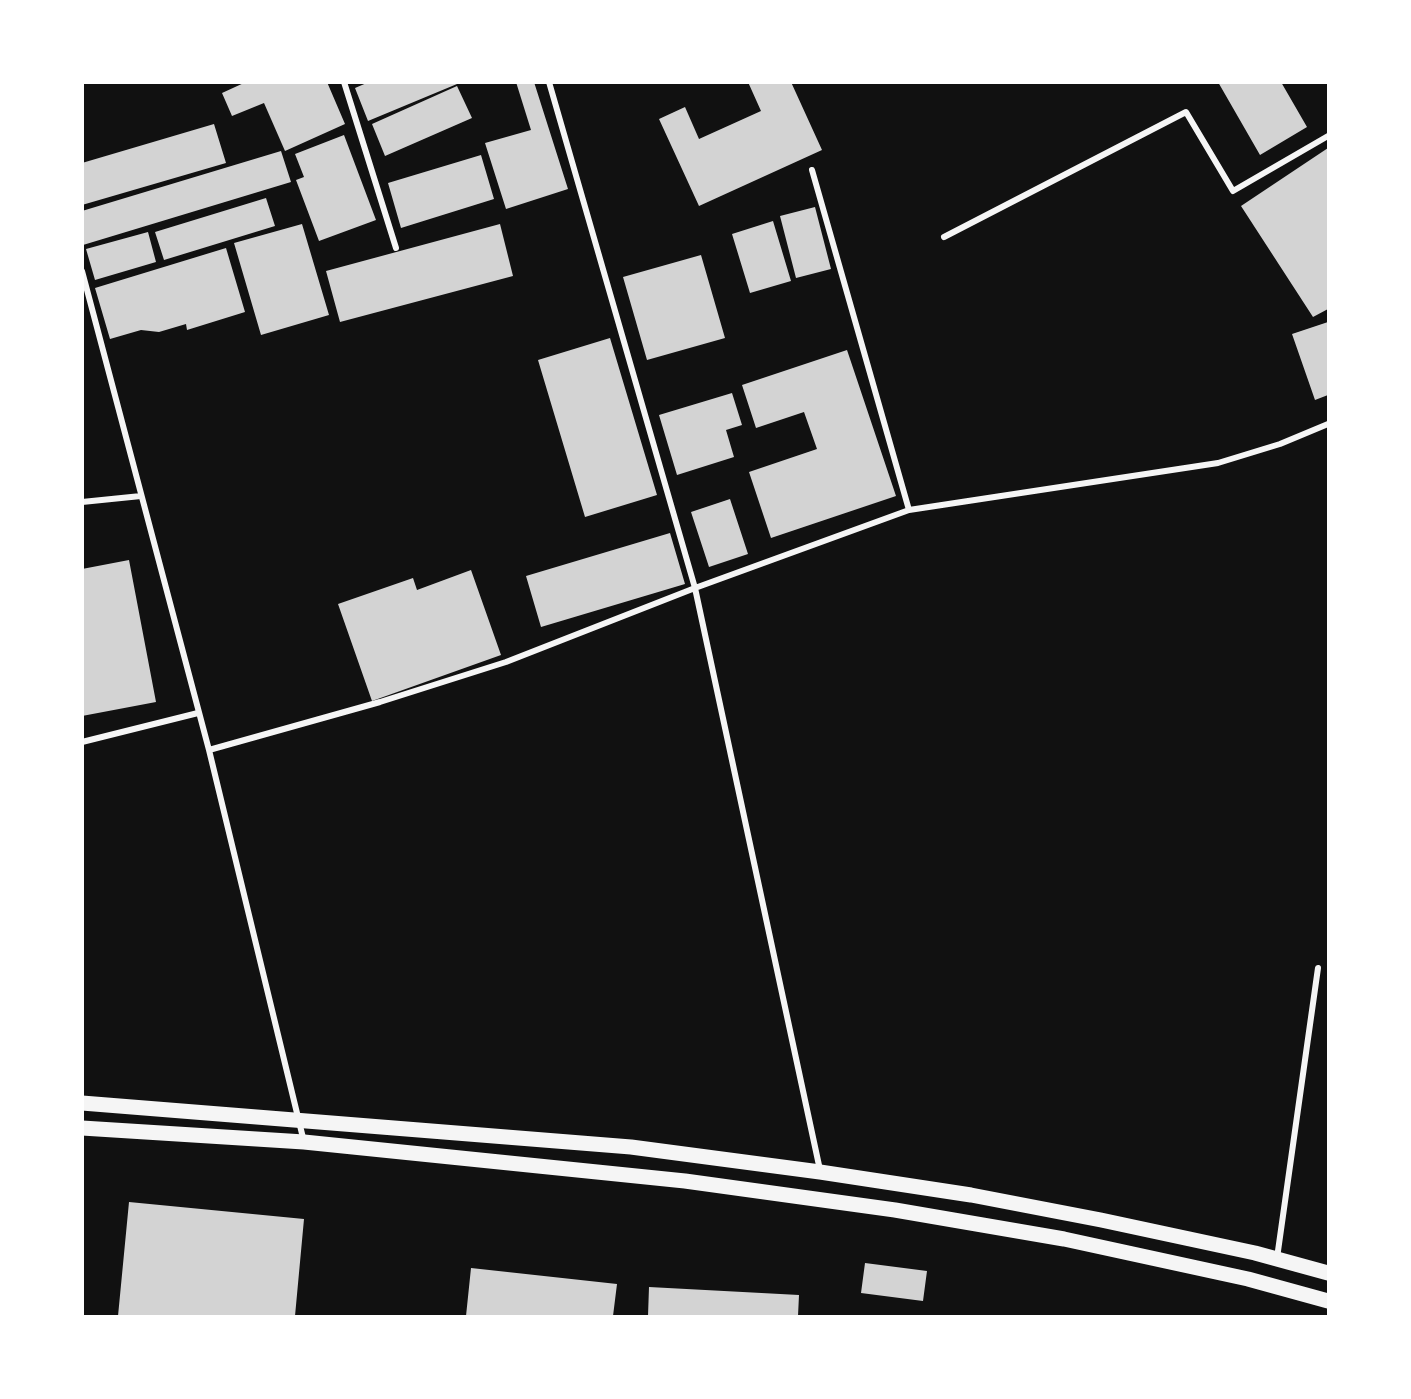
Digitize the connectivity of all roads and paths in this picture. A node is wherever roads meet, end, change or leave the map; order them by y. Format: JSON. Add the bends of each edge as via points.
{"nodes":[{"id":1,"x":344,"y":82,"type":"edge"},
{"id":2,"x":549,"y":82,"type":"edge"},
{"id":3,"x":1329,"y":136,"type":"edge"},
{"id":4,"x":813,"y":170,"type":"dead end"},
{"id":5,"x":944,"y":237,"type":"dead end"},
{"id":6,"x":396,"y":248,"type":"dead end"},
{"id":7,"x":82,"y":271,"type":"edge"},
{"id":8,"x":1329,"y":424,"type":"edge"},
{"id":9,"x":141,"y":496,"type":"junction"},
{"id":10,"x":82,"y":502,"type":"edge"},
{"id":11,"x":909,"y":510,"type":"junction"},
{"id":12,"x":695,"y":588,"type":"junction"},
{"id":13,"x":198,"y":713,"type":"junction"},
{"id":14,"x":82,"y":742,"type":"edge"},
{"id":15,"x":209,"y":750,"type":"junction"},
{"id":16,"x":1318,"y":968,"type":"dead end"},
{"id":17,"x":82,"y":1103,"type":"edge"},
{"id":18,"x":299,"y":1120,"type":"junction"},
{"id":19,"x":82,"y":1128,"type":"edge"},
{"id":20,"x":304,"y":1142,"type":"junction"},
{"id":21,"x":820,"y":1172,"type":"junction"},
{"id":22,"x":1276,"y":1259,"type":"junction"},
{"id":23,"x":1329,"y":1273,"type":"edge"},
{"id":24,"x":1329,"y":1301,"type":"edge"}],
"edges":[{"from":1,"to":6,"type":"street"},
{"from":2,"to":12,"type":"street"},
{"from":3,"to":5,"type":"street","via":[[1233,191],[1186,111]]},
{"from":4,"to":11,"type":"street"},
{"from":7,"to":9,"type":"street"},
{"from":8,"to":11,"type":"street","via":[[1218,463]]},
{"from":9,"to":10,"type":"street"},
{"from":9,"to":13,"type":"street"},
{"from":11,"to":12,"type":"street"},
{"from":12,"to":15,"type":"street","via":[[507,662]]},
{"from":12,"to":21,"type":"street"},
{"from":13,"to":14,"type":"street"},
{"from":13,"to":15,"type":"street"},
{"from":15,"to":18,"type":"street"},
{"from":16,"to":22,"type":"street"},
{"from":17,"to":18,"type":"main road"},
{"from":18,"to":20,"type":"street"},
{"from":18,"to":21,"type":"main road","via":[[631,1147]]},
{"from":19,"to":20,"type":"main road"},
{"from":20,"to":24,"type":"main road","via":[[685,1181],[895,1210],[1064,1239]]},
{"from":21,"to":22,"type":"main road","via":[[971,1195]]},
{"from":22,"to":23,"type":"main road"}]}
